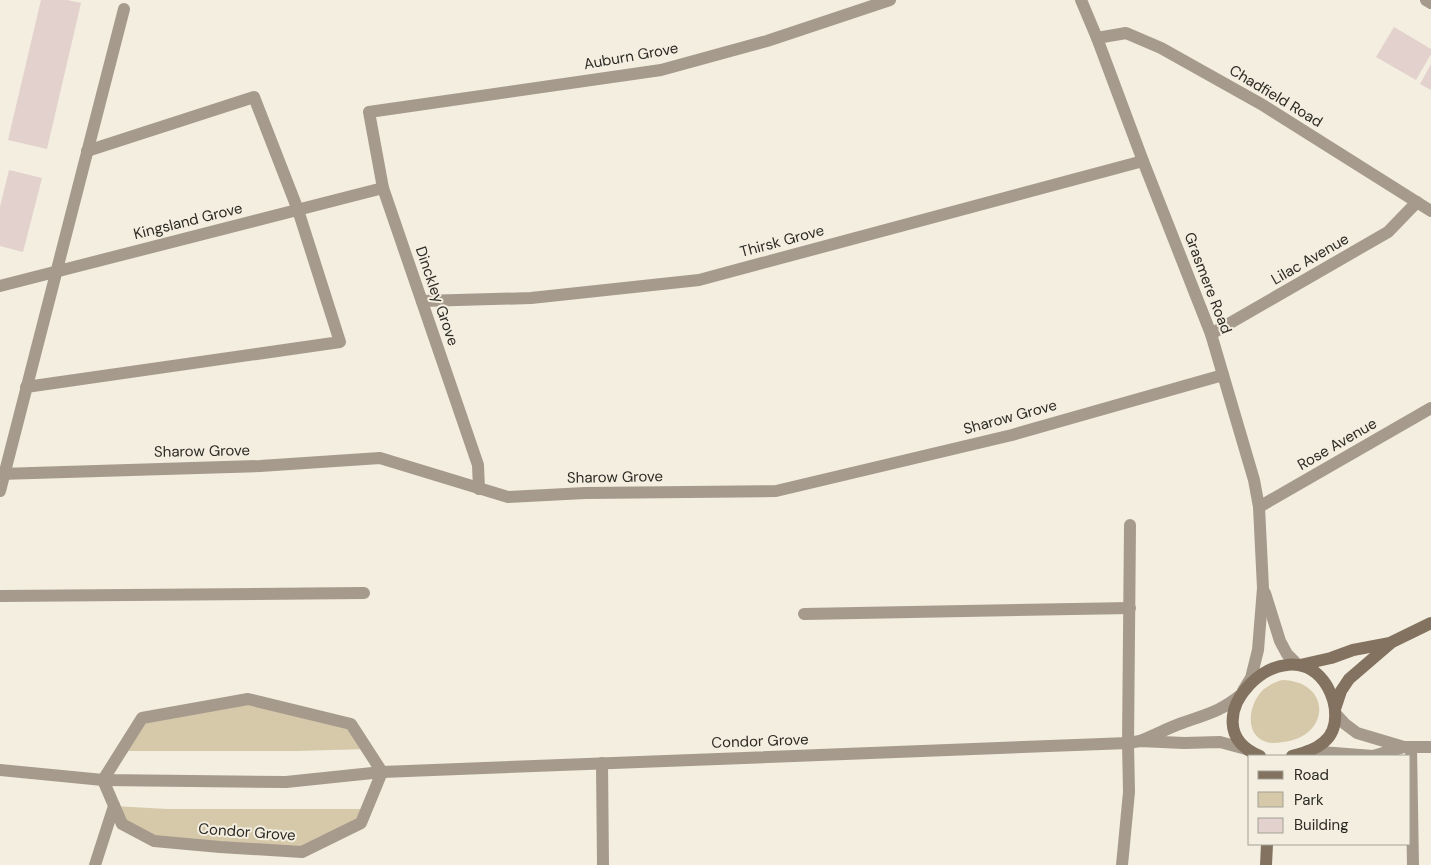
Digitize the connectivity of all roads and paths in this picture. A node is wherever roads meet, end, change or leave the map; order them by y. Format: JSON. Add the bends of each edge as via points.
{"nodes":[{"id":1,"x":890,"y":0,"type":"edge"},
{"id":2,"x":1081,"y":0,"type":"edge"},
{"id":3,"x":1426,"y":0,"type":"edge"},
{"id":4,"x":1431,"y":3,"type":"edge"},
{"id":5,"x":124,"y":9,"type":"dead end"},
{"id":6,"x":1097,"y":38,"type":"junction"},
{"id":7,"x":369,"y":112,"type":"joint"},
{"id":8,"x":87,"y":151,"type":"junction"},
{"id":9,"x":1143,"y":161,"type":"junction"},
{"id":10,"x":384,"y":188,"type":"junction"},
{"id":11,"x":1417,"y":202,"type":"junction"},
{"id":12,"x":298,"y":210,"type":"junction"},
{"id":13,"x":1431,"y":211,"type":"edge"},
{"id":14,"x":56,"y":272,"type":"junction"},
{"id":15,"x":0,"y":286,"type":"edge"},
{"id":16,"x":422,"y":301,"type":"junction"},
{"id":17,"x":1211,"y":334,"type":"junction"},
{"id":18,"x":1223,"y":375,"type":"junction"},
{"id":19,"x":26,"y":387,"type":"junction"},
{"id":20,"x":1431,"y":408,"type":"edge"},
{"id":21,"x":2,"y":474,"type":"edge"},
{"id":22,"x":479,"y":489,"type":"junction"},
{"id":23,"x":0,"y":491,"type":"edge"},
{"id":24,"x":1259,"y":507,"type":"junction"},
{"id":25,"x":1130,"y":525,"type":"dead end"},
{"id":26,"x":1263,"y":588,"type":"junction"},
{"id":27,"x":364,"y":593,"type":"dead end"},
{"id":28,"x":0,"y":596,"type":"edge"},
{"id":29,"x":1130,"y":608,"type":"junction"},
{"id":30,"x":804,"y":614,"type":"dead end"},
{"id":31,"x":1431,"y":623,"type":"edge"},
{"id":32,"x":1392,"y":642,"type":"junction"},
{"id":33,"x":1299,"y":665,"type":"junction"},
{"id":34,"x":1242,"y":693,"type":"junction"},
{"id":35,"x":1335,"y":711,"type":"junction"},
{"id":36,"x":1134,"y":742,"type":"junction"},
{"id":37,"x":1408,"y":747,"type":"junction"},
{"id":38,"x":1431,"y":747,"type":"edge"},
{"id":39,"x":1252,"y":753,"type":"edge"},
{"id":40,"x":1301,"y":754,"type":"edge"},
{"id":41,"x":1337,"y":755,"type":"edge"},
{"id":42,"x":1377,"y":755,"type":"edge"},
{"id":43,"x":1408,"y":755,"type":"edge"},
{"id":44,"x":602,"y":763,"type":"junction"},
{"id":45,"x":0,"y":770,"type":"edge"},
{"id":46,"x":382,"y":772,"type":"junction"},
{"id":47,"x":103,"y":780,"type":"junction"},
{"id":48,"x":114,"y":806,"type":"junction"},
{"id":49,"x":1411,"y":818,"type":"edge"},
{"id":50,"x":1267,"y":845,"type":"edge"},
{"id":51,"x":95,"y":865,"type":"edge"},
{"id":52,"x":603,"y":865,"type":"edge"},
{"id":53,"x":1122,"y":865,"type":"edge"},
{"id":54,"x":1266,"y":865,"type":"edge"},
{"id":55,"x":1413,"y":865,"type":"edge"}],
"edges":[{"from":1,"to":7,"type":"street","name":"Auburn Grove","via":[[768,41],[661,70]]},
{"from":2,"to":6,"type":"street","name":"Grasmere Road"},
{"from":3,"to":4,"type":"street"},
{"from":5,"to":8,"type":"street"},
{"from":6,"to":9,"type":"street","name":"Grasmere Road"},
{"from":6,"to":11,"type":"street","name":"Chadfield Road","via":[[1126,32],[1161,48],[1260,104]]},
{"from":7,"to":10,"type":"street","name":"Dinckley Grove"},
{"from":8,"to":12,"type":"street","via":[[254,97]]},
{"from":8,"to":14,"type":"street"},
{"from":9,"to":16,"type":"street","name":"Thirsk Grove","via":[[699,280],[531,298]]},
{"from":9,"to":17,"type":"street","name":"Grasmere Road"},
{"from":10,"to":12,"type":"street","name":"Kingsland Grove"},
{"from":10,"to":16,"type":"street","name":"Dinckley Grove"},
{"from":11,"to":13,"type":"street","name":"Chadfield Road"},
{"from":11,"to":17,"type":"street","name":"Lilac Avenue","via":[[1388,232]]},
{"from":12,"to":14,"type":"street","name":"Kingsland Grove"},
{"from":12,"to":19,"type":"street","via":[[340,342]]},
{"from":14,"to":15,"type":"street","name":"Kingsland Grove"},
{"from":14,"to":19,"type":"street"},
{"from":16,"to":22,"type":"street","name":"Dinckley Grove","via":[[478,465]]},
{"from":17,"to":18,"type":"street","name":"Grasmere Road"},
{"from":18,"to":22,"type":"street","name":"Sharow Grove","via":[[1012,435],[776,491],[508,497]]},
{"from":18,"to":24,"type":"street","name":"Grasmere Road","via":[[1248,456]]},
{"from":19,"to":21,"type":"street"},
{"from":20,"to":24,"type":"street","name":"Rose Avenue"},
{"from":21,"to":22,"type":"street","name":"Sharow Grove","via":[[260,466],[380,458]]},
{"from":21,"to":23,"type":"street"},
{"from":24,"to":26,"type":"street","name":"Grasmere Road"},
{"from":25,"to":29,"type":"street"},
{"from":26,"to":33,"type":"street","name":"Grasmere Road","via":[[1280,641],[1287,654]]},
{"from":26,"to":34,"type":"street","name":"Grasmere Road","via":[[1258,650]]},
{"from":27,"to":28,"type":"street"},
{"from":29,"to":30,"type":"street"},
{"from":29,"to":36,"type":"street"},
{"from":31,"to":32,"type":"main road"},
{"from":32,"to":33,"type":"main road"},
{"from":32,"to":35,"type":"main road","via":[[1349,679],[1341,690]]},
{"from":33,"to":34,"type":"main road","via":[[1279,666],[1268,671]]},
{"from":33,"to":35,"type":"main road","via":[[1327,685]]},
{"from":34,"to":36,"type":"street","name":"Condor Grove","via":[[1219,710]]},
{"from":34,"to":39,"type":"main road","via":[[1235,710],[1234,732],[1239,742]]},
{"from":35,"to":37,"type":"street","via":[[1357,733]]},
{"from":35,"to":40,"type":"main road","via":[[1330,735],[1324,742]]},
{"from":36,"to":39,"type":"street","name":"Condor Grove","via":[[1220,742]]},
{"from":36,"to":44,"type":"street","name":"Condor Grove"},
{"from":36,"to":53,"type":"street"},
{"from":37,"to":38,"type":"street"},
{"from":37,"to":42,"type":"street"},
{"from":37,"to":43,"type":"street"},
{"from":40,"to":41,"type":"street"},
{"from":44,"to":46,"type":"street","name":"Condor Grove"},
{"from":44,"to":52,"type":"street"},
{"from":45,"to":47,"type":"street","name":"Condor Grove"},
{"from":46,"to":47,"type":"street","name":"Condor Grove","via":[[286,782]]},
{"from":46,"to":47,"type":"street","via":[[351,724],[248,699],[142,718]]},
{"from":46,"to":48,"type":"street","name":"Condor Grove","via":[[361,823],[302,852],[154,841],[122,824]]},
{"from":47,"to":48,"type":"street","name":"Condor Grove"},
{"from":48,"to":51,"type":"street"},
{"from":49,"to":55,"type":"street"},
{"from":50,"to":54,"type":"main road"}]}
